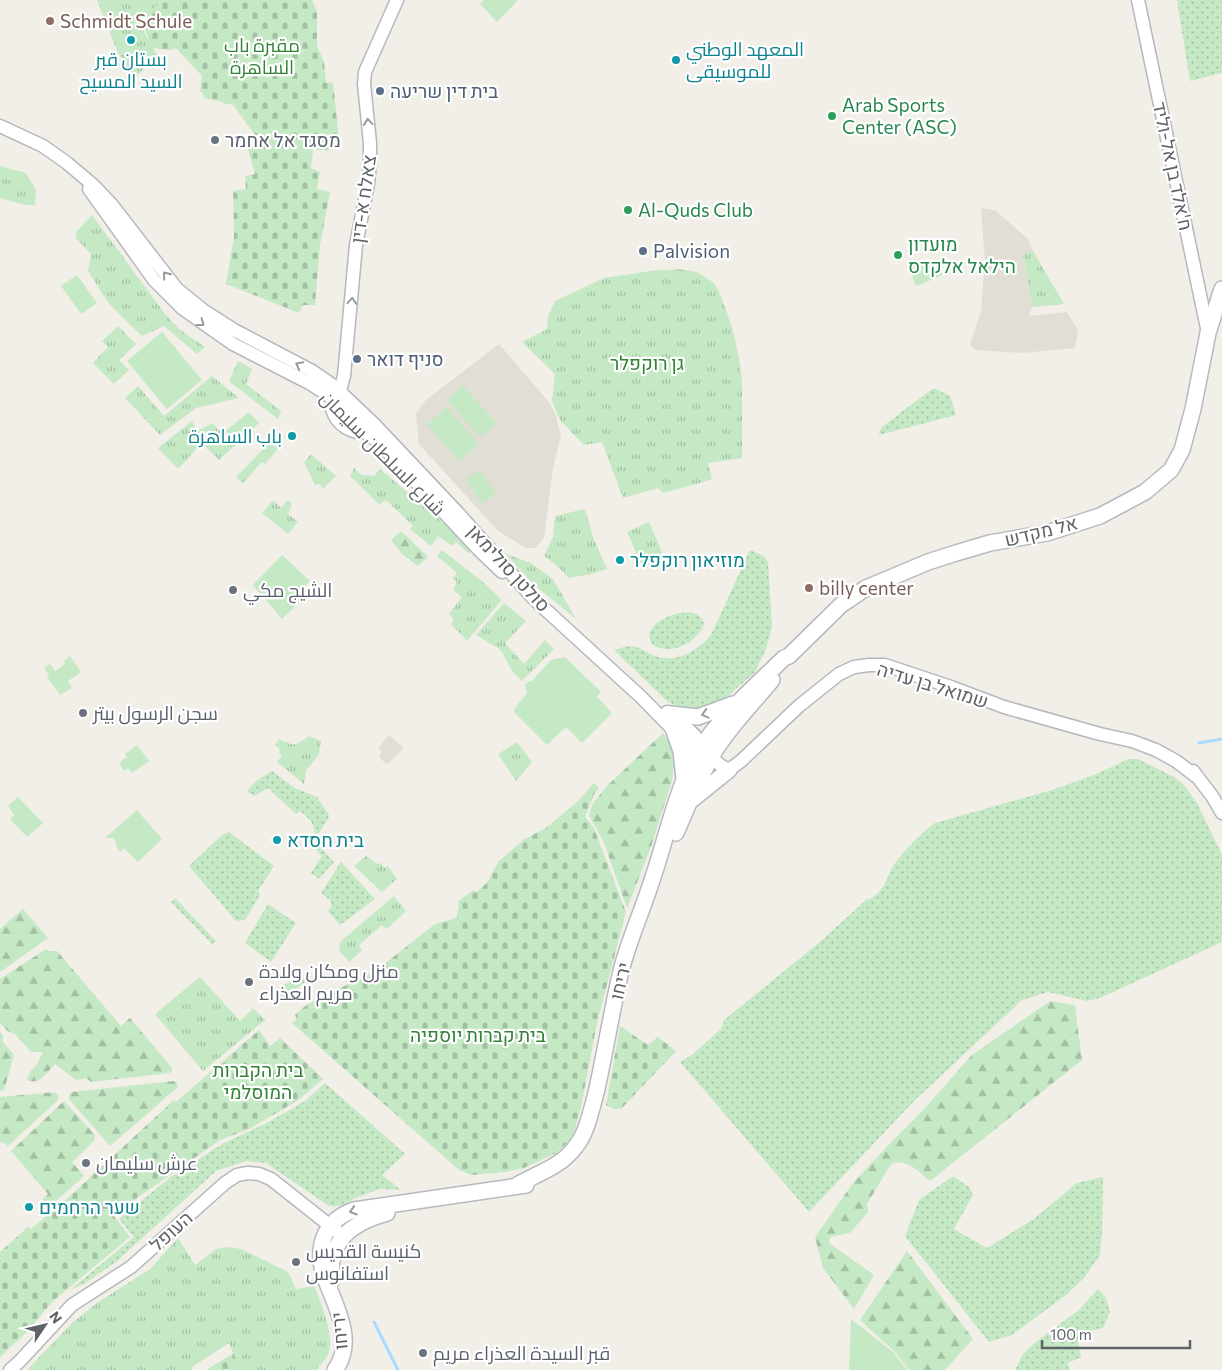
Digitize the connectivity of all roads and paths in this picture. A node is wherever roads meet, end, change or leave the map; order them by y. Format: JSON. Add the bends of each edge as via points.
{"nodes":[{"id":1,"x":397,"y":0,"type":"edge"},
{"id":2,"x":1138,"y":0,"type":"edge"},
{"id":3,"x":0,"y":126,"type":"edge"},
{"id":4,"x":1222,"y":289,"type":"edge"},
{"id":5,"x":1208,"y":333,"type":"junction"},
{"id":6,"x":338,"y":397,"type":"junction"},
{"id":7,"x":534,"y":599,"type":"junction"},
{"id":8,"x":788,"y":656,"type":"junction"},
{"id":9,"x":737,"y":702,"type":"junction"},
{"id":10,"x":672,"y":721,"type":"junction"},
{"id":11,"x":704,"y":752,"type":"junction"},
{"id":12,"x":729,"y":770,"type":"junction"},
{"id":13,"x":684,"y":779,"type":"junction"},
{"id":14,"x":689,"y":804,"type":"junction"},
{"id":15,"x":1222,"y":813,"type":"edge"},
{"id":16,"x":649,"y":889,"type":"junction"},
{"id":17,"x":415,"y":1202,"type":"junction"},
{"id":18,"x":330,"y":1225,"type":"junction"},
{"id":19,"x":343,"y":1236,"type":"junction"},
{"id":20,"x":332,"y":1291,"type":"junction"},
{"id":21,"x":10,"y":1370,"type":"edge"},
{"id":22,"x":335,"y":1370,"type":"edge"}],
"edges":[{"from":6,"to":1,"type":"street","name":"צאלח א-דין","one_way":true,"via":[[343,382],[356,244],[370,162],[365,72]]},
{"from":2,"to":5,"type":"street","name":"ח'אלד בן אל-וליד"},
{"from":3,"to":6,"type":"street","name":"شارع السلطان سليمان","via":[[44,146],[78,173],[147,270],[182,308],[233,344]]},
{"from":4,"to":5,"type":"main road","name":"אל מקדש"},
{"from":5,"to":8,"type":"main road","name":"אל מקדש","via":[[1182,450],[1171,470],[1145,492],[1100,516],[1047,533],[956,553],[866,588],[841,605]]},
{"from":6,"to":7,"type":"street","name":"סולטן סולימאן","via":[[369,419]]},
{"from":6,"to":7,"type":"street","name":"شارع السلطان سليمان","via":[[332,409],[341,423],[353,431],[368,433],[478,549]]},
{"from":7,"to":10,"type":"street","name":"סולטן סולימאן"},
{"from":8,"to":9,"type":"main road","name":"אל מקדש"},
{"from":8,"to":11,"type":"main road","name":"אל מקדש","via":[[785,664],[728,732]]},
{"from":9,"to":10,"type":"main road","one_way":true,"via":[[698,717]]},
{"from":9,"to":11,"type":"main road","name":"אל מקדש"},
{"from":10,"to":11,"type":"street","name":"סולטן סולימאן"},
{"from":10,"to":13,"type":"main road"},
{"from":11,"to":12,"type":"street"},
{"from":11,"to":13,"type":"main road","name":"יריחו"},
{"from":11,"to":14,"type":"main road","name":"יריחו"},
{"from":12,"to":14,"type":"main road"},
{"from":12,"to":15,"type":"street","name":"שמואל בן עדיה","via":[[839,674],[854,667],[885,665],[1004,707],[1156,750],[1197,777]]},
{"from":13,"to":16,"type":"main road","name":"יריחו"},
{"from":14,"to":16,"type":"main road","name":"יריחו"},
{"from":16,"to":17,"type":"main road","name":"יריחו","via":[[622,971],[600,1076],[601,1089],[586,1146],[555,1176],[533,1184]]},
{"from":17,"to":18,"type":"main road","name":"יריחו","one_way":true,"via":[[354,1210]]},
{"from":17,"to":19,"type":"main road","name":"יריחו","via":[[365,1220]]},
{"from":18,"to":19,"type":"street","name":"העופל"},
{"from":18,"to":20,"type":"main road","name":"יריחו","via":[[324,1237],[321,1260]]},
{"from":18,"to":21,"type":"street","name":"העופל","via":[[271,1179],[248,1173],[236,1176],[131,1267],[72,1305]]},
{"from":19,"to":20,"type":"main road","name":"יריחו","via":[[332,1263]]},
{"from":20,"to":22,"type":"main road","name":"יריחו","via":[[344,1340],[342,1359]]}]}
